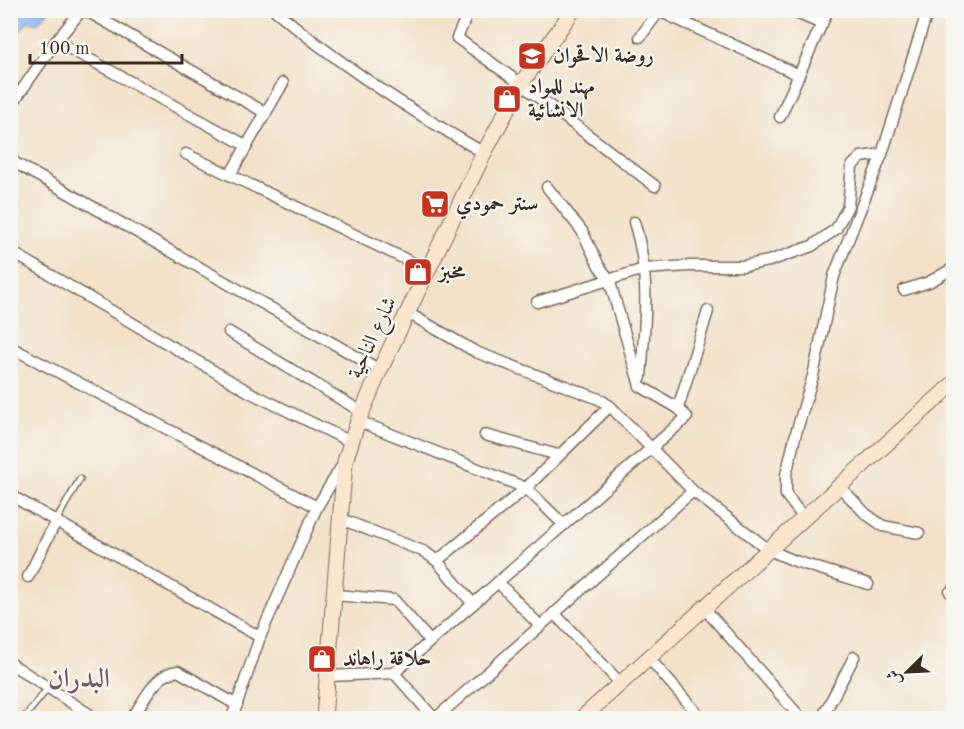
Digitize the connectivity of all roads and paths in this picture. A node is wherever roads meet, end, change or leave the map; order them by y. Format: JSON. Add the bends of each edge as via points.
{"nodes":[{"id":1,"x":83,"y":10,"type":"edge"},
{"id":2,"x":275,"y":10,"type":"edge"},
{"id":3,"x":470,"y":10,"type":"edge"},
{"id":4,"x":573,"y":10,"type":"edge"},
{"id":5,"x":789,"y":10,"type":"edge"},
{"id":6,"x":828,"y":10,"type":"edge"},
{"id":7,"x":928,"y":10,"type":"edge"},
{"id":8,"x":660,"y":11,"type":"edge"},
{"id":9,"x":822,"y":24,"type":"junction"},
{"id":10,"x":640,"y":37,"type":"dead end"},
{"id":11,"x":56,"y":41,"type":"junction"},
{"id":12,"x":799,"y":75,"type":"junction"},
{"id":13,"x":283,"y":83,"type":"dead end"},
{"id":14,"x":521,"y":84,"type":"junction"},
{"id":15,"x":10,"y":107,"type":"edge"},
{"id":16,"x":266,"y":113,"type":"junction"},
{"id":17,"x":780,"y":117,"type":"dead end"},
{"id":18,"x":247,"y":146,"type":"junction"},
{"id":19,"x":484,"y":153,"type":"junction"},
{"id":20,"x":186,"y":154,"type":"dead end"},
{"id":21,"x":882,"y":154,"type":"junction"},
{"id":22,"x":10,"y":160,"type":"edge"},
{"id":23,"x":230,"y":175,"type":"junction"},
{"id":24,"x":654,"y":186,"type":"dead end"},
{"id":25,"x":547,"y":187,"type":"dead end"},
{"id":26,"x":633,"y":222,"type":"dead end"},
{"id":27,"x":10,"y":251,"type":"edge"},
{"id":28,"x":954,"y":268,"type":"edge"},
{"id":29,"x":644,"y":269,"type":"junction"},
{"id":30,"x":428,"y":270,"type":"junction"},
{"id":31,"x":609,"y":279,"type":"junction"},
{"id":32,"x":904,"y":290,"type":"dead end"},
{"id":33,"x":537,"y":302,"type":"dead end"},
{"id":34,"x":708,"y":311,"type":"dead end"},
{"id":35,"x":408,"y":313,"type":"junction"},
{"id":36,"x":229,"y":332,"type":"dead end"},
{"id":37,"x":10,"y":347,"type":"edge"},
{"id":38,"x":380,"y":370,"type":"junction"},
{"id":39,"x":954,"y":383,"type":"edge"},
{"id":40,"x":640,"y":386,"type":"junction"},
{"id":41,"x":610,"y":406,"type":"junction"},
{"id":42,"x":678,"y":408,"type":"junction"},
{"id":43,"x":360,"y":416,"type":"junction"},
{"id":44,"x":484,"y":435,"type":"dead end"},
{"id":45,"x":351,"y":442,"type":"junction"},
{"id":46,"x":651,"y":450,"type":"junction"},
{"id":47,"x":558,"y":455,"type":"junction"},
{"id":48,"x":345,"y":461,"type":"junction"},
{"id":49,"x":80,"y":479,"type":"dead end"},
{"id":50,"x":840,"y":486,"type":"junction"},
{"id":51,"x":526,"y":488,"type":"junction"},
{"id":52,"x":693,"y":490,"type":"junction"},
{"id":53,"x":10,"y":495,"type":"edge"},
{"id":54,"x":317,"y":507,"type":"junction"},
{"id":55,"x":804,"y":518,"type":"junction"},
{"id":56,"x":341,"y":519,"type":"junction"},
{"id":57,"x":56,"y":521,"type":"junction"},
{"id":58,"x":564,"y":525,"type":"junction"},
{"id":59,"x":919,"y":533,"type":"dead end"},
{"id":60,"x":769,"y":550,"type":"junction"},
{"id":61,"x":437,"y":561,"type":"junction"},
{"id":62,"x":28,"y":577,"type":"dead end"},
{"id":63,"x":498,"y":582,"type":"junction"},
{"id":64,"x":868,"y":584,"type":"dead end"},
{"id":65,"x":335,"y":596,"type":"junction"},
{"id":66,"x":473,"y":604,"type":"junction"},
{"id":67,"x":704,"y":608,"type":"junction"},
{"id":68,"x":554,"y":613,"type":"junction"},
{"id":69,"x":540,"y":627,"type":"junction"},
{"id":70,"x":260,"y":638,"type":"junction"},
{"id":71,"x":430,"y":641,"type":"junction"},
{"id":72,"x":854,"y":657,"type":"dead end"},
{"id":73,"x":650,"y":658,"type":"junction"},
{"id":74,"x":10,"y":663,"type":"edge"},
{"id":75,"x":393,"y":673,"type":"junction"},
{"id":76,"x":329,"y":676,"type":"junction"},
{"id":77,"x":621,"y":684,"type":"junction"},
{"id":78,"x":48,"y":688,"type":"junction"},
{"id":79,"x":237,"y":705,"type":"junction"},
{"id":80,"x":24,"y":718,"type":"edge"},
{"id":81,"x":95,"y":718,"type":"edge"},
{"id":82,"x":132,"y":718,"type":"edge"},
{"id":83,"x":232,"y":718,"type":"edge"},
{"id":84,"x":324,"y":718,"type":"edge"},
{"id":85,"x":435,"y":718,"type":"edge"},
{"id":86,"x":582,"y":718,"type":"edge"},
{"id":87,"x":702,"y":718,"type":"edge"},
{"id":88,"x":801,"y":718,"type":"edge"},
{"id":89,"x":822,"y":718,"type":"edge"}],
"edges":[{"from":1,"to":11,"type":"street"},
{"from":1,"to":16,"type":"street"},
{"from":2,"to":19,"type":"street","via":[[306,37],[430,122]]},
{"from":3,"to":14,"type":"street","via":[[457,38]]},
{"from":4,"to":14,"type":"main road","name":"شارع الناحية"},
{"from":5,"to":9,"type":"street"},
{"from":6,"to":9,"type":"street"},
{"from":7,"to":21,"type":"street"},
{"from":8,"to":10,"type":"street"},
{"from":8,"to":12,"type":"street"},
{"from":9,"to":12,"type":"street"},
{"from":11,"to":15,"type":"street"},
{"from":11,"to":18,"type":"street"},
{"from":12,"to":17,"type":"street"},
{"from":13,"to":16,"type":"street"},
{"from":14,"to":19,"type":"main road","name":"شارع الناحية"},
{"from":14,"to":24,"type":"street"},
{"from":16,"to":18,"type":"street"},
{"from":18,"to":23,"type":"street"},
{"from":19,"to":30,"type":"main road","name":"شارع الناحية"},
{"from":20,"to":23,"type":"street"},
{"from":21,"to":29,"type":"street","via":[[861,158],[852,166],[848,206],[836,229],[812,246],[743,266]]},
{"from":21,"to":55,"type":"street","via":[[834,276],[786,476],[786,495]]},
{"from":22,"to":38,"type":"street"},
{"from":23,"to":30,"type":"street"},
{"from":25,"to":31,"type":"street","via":[[582,231]]},
{"from":26,"to":29,"type":"street"},
{"from":27,"to":45,"type":"street","via":[[251,393]]},
{"from":28,"to":32,"type":"street"},
{"from":29,"to":31,"type":"street"},
{"from":29,"to":40,"type":"street","via":[[647,298]]},
{"from":30,"to":35,"type":"main road","name":"شارع الناحية"},
{"from":31,"to":33,"type":"street"},
{"from":31,"to":40,"type":"street"},
{"from":34,"to":42,"type":"street"},
{"from":35,"to":38,"type":"main road","name":"شارع الناحية"},
{"from":35,"to":41,"type":"street","via":[[476,352]]},
{"from":36,"to":43,"type":"street"},
{"from":37,"to":54,"type":"street"},
{"from":38,"to":43,"type":"main road","name":"شارع الناحية"},
{"from":39,"to":50,"type":"main road"},
{"from":40,"to":42,"type":"street"},
{"from":41,"to":46,"type":"street"},
{"from":41,"to":47,"type":"street"},
{"from":42,"to":46,"type":"street","via":[[687,417]]},
{"from":43,"to":45,"type":"main road","name":"شارع الناحية"},
{"from":43,"to":51,"type":"street"},
{"from":44,"to":47,"type":"street"},
{"from":45,"to":48,"type":"main road","name":"شارع الناحية"},
{"from":46,"to":52,"type":"street"},
{"from":46,"to":58,"type":"street"},
{"from":47,"to":51,"type":"street"},
{"from":48,"to":54,"type":"street"},
{"from":48,"to":56,"type":"main road","name":"شارع الناحية"},
{"from":49,"to":57,"type":"lane"},
{"from":50,"to":55,"type":"main road"},
{"from":50,"to":59,"type":"street","via":[[866,514],[884,526]]},
{"from":51,"to":58,"type":"street"},
{"from":51,"to":61,"type":"street"},
{"from":52,"to":60,"type":"street"},
{"from":52,"to":68,"type":"street"},
{"from":53,"to":57,"type":"street"},
{"from":54,"to":70,"type":"street"},
{"from":55,"to":60,"type":"main road"},
{"from":56,"to":61,"type":"street","via":[[425,552]]},
{"from":56,"to":65,"type":"main road","name":"شارع الناحية"},
{"from":57,"to":62,"type":"street"},
{"from":57,"to":70,"type":"street"},
{"from":58,"to":63,"type":"street"},
{"from":60,"to":64,"type":"street"},
{"from":60,"to":67,"type":"main road"},
{"from":61,"to":66,"type":"street"},
{"from":63,"to":66,"type":"street"},
{"from":63,"to":69,"type":"street"},
{"from":65,"to":71,"type":"street","via":[[394,600]]},
{"from":65,"to":76,"type":"main road","name":"شارع الناحية"},
{"from":66,"to":71,"type":"street"},
{"from":67,"to":73,"type":"main road"},
{"from":67,"to":88,"type":"street"},
{"from":68,"to":69,"type":"street"},
{"from":68,"to":77,"type":"street"},
{"from":69,"to":85,"type":"street"},
{"from":70,"to":79,"type":"street"},
{"from":71,"to":75,"type":"street"},
{"from":72,"to":89,"type":"street"},
{"from":73,"to":77,"type":"main road"},
{"from":73,"to":87,"type":"street"},
{"from":74,"to":78,"type":"street"},
{"from":75,"to":76,"type":"street"},
{"from":75,"to":85,"type":"street"},
{"from":76,"to":84,"type":"main road","name":"شارع الناحية"},
{"from":77,"to":86,"type":"main road"},
{"from":78,"to":80,"type":"lane"},
{"from":78,"to":81,"type":"street"},
{"from":79,"to":82,"type":"street","via":[[178,671],[160,677]]},
{"from":79,"to":83,"type":"street"}]}
